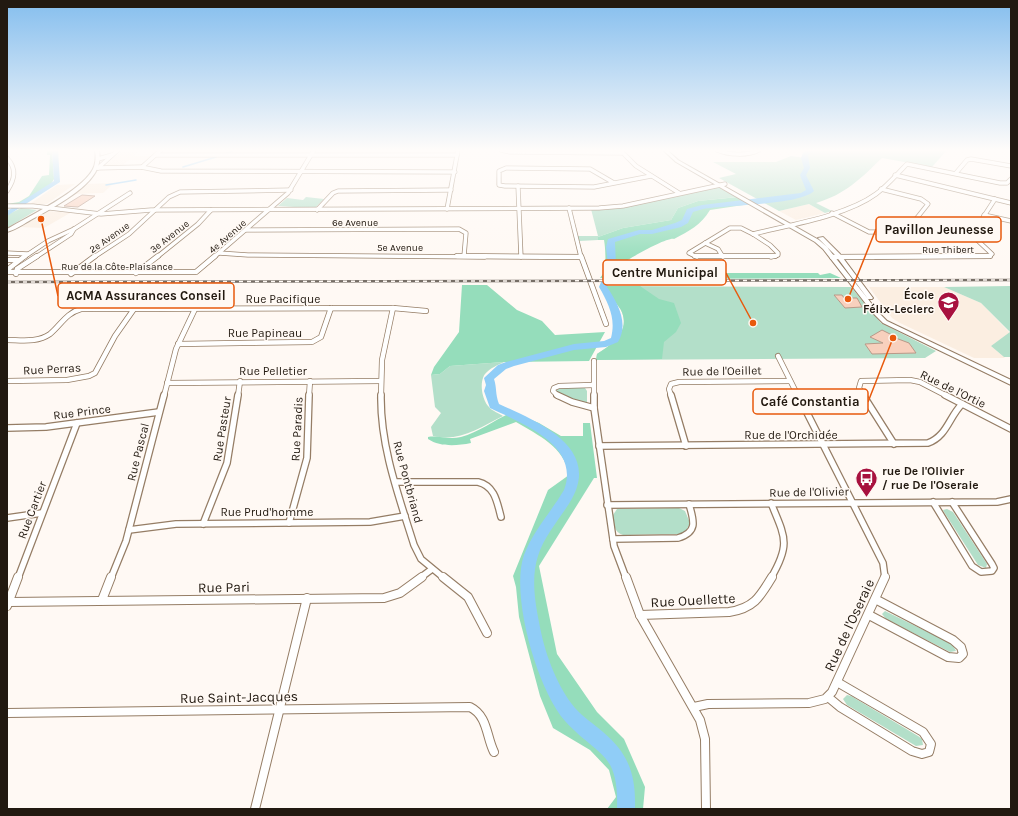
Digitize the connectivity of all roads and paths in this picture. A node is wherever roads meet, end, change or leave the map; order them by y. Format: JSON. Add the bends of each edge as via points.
{"nodes":[{"id":1,"x":76,"y":188,"type":"edge"},
{"id":2,"x":518,"y":188,"type":"edge"},
{"id":3,"x":671,"y":188,"type":"edge"},
{"id":4,"x":699,"y":188,"type":"edge"},
{"id":5,"x":727,"y":188,"type":"edge"},
{"id":6,"x":727,"y":188,"type":"edge"},
{"id":7,"x":949,"y":188,"type":"edge"},
{"id":8,"x":881,"y":189,"type":"joint"},
{"id":9,"x":290,"y":190,"type":"joint"},
{"id":10,"x":451,"y":190,"type":"joint"},
{"id":11,"x":130,"y":193,"type":"dead end"},
{"id":12,"x":679,"y":193,"type":"junction"},
{"id":13,"x":995,"y":199,"type":"junction"},
{"id":14,"x":751,"y":201,"type":"junction"},
{"id":15,"x":1011,"y":203,"type":"edge"},
{"id":16,"x":7,"y":206,"type":"edge"},
{"id":17,"x":47,"y":208,"type":"junction"},
{"id":18,"x":519,"y":208,"type":"junction"},
{"id":19,"x":569,"y":208,"type":"junction"},
{"id":20,"x":447,"y":209,"type":"junction"},
{"id":21,"x":154,"y":210,"type":"junction"},
{"id":22,"x":211,"y":210,"type":"junction"},
{"id":23,"x":269,"y":210,"type":"junction"},
{"id":24,"x":317,"y":210,"type":"junction"},
{"id":25,"x":97,"y":214,"type":"junction"},
{"id":26,"x":832,"y":214,"type":"junction"},
{"id":27,"x":984,"y":215,"type":"junction"},
{"id":28,"x":1011,"y":221,"type":"edge"},
{"id":29,"x":792,"y":224,"type":"junction"},
{"id":30,"x":74,"y":229,"type":"junction"},
{"id":31,"x":246,"y":230,"type":"junction"},
{"id":32,"x":7,"y":231,"type":"edge"},
{"id":33,"x":753,"y":234,"type":"junction"},
{"id":34,"x":705,"y":243,"type":"junction"},
{"id":35,"x":219,"y":253,"type":"junction"},
{"id":36,"x":7,"y":254,"type":"edge"},
{"id":37,"x":30,"y":254,"type":"junction"},
{"id":38,"x":37,"y":255,"type":"junction"},
{"id":39,"x":464,"y":256,"type":"junction"},
{"id":40,"x":521,"y":257,"type":"junction"},
{"id":41,"x":581,"y":257,"type":"junction"},
{"id":42,"x":723,"y":257,"type":"junction"},
{"id":43,"x":832,"y":257,"type":"junction"},
{"id":44,"x":840,"y":257,"type":"junction"},
{"id":45,"x":7,"y":260,"type":"edge"},
{"id":46,"x":19,"y":260,"type":"junction"},
{"id":47,"x":29,"y":260,"type":"junction"},
{"id":48,"x":7,"y":271,"type":"edge"},
{"id":49,"x":194,"y":272,"type":"joint"},
{"id":50,"x":136,"y":273,"type":"junction"},
{"id":51,"x":16,"y":274,"type":"junction"},
{"id":52,"x":70,"y":274,"type":"junction"},
{"id":53,"x":331,"y":308,"type":"junction"},
{"id":54,"x":393,"y":308,"type":"junction"},
{"id":55,"x":134,"y":309,"type":"junction"},
{"id":56,"x":195,"y":309,"type":"junction"},
{"id":57,"x":426,"y":311,"type":"dead end"},
{"id":58,"x":606,"y":324,"type":"dead end"},
{"id":59,"x":7,"y":340,"type":"edge"},
{"id":60,"x":178,"y":344,"type":"junction"},
{"id":61,"x":778,"y":356,"type":"dead end"},
{"id":62,"x":594,"y":361,"type":"dead end"},
{"id":63,"x":1011,"y":380,"type":"edge"},
{"id":64,"x":7,"y":381,"type":"edge"},
{"id":65,"x":240,"y":381,"type":"junction"},
{"id":66,"x":310,"y":381,"type":"junction"},
{"id":67,"x":380,"y":381,"type":"junction"},
{"id":68,"x":790,"y":381,"type":"junction"},
{"id":69,"x":167,"y":383,"type":"junction"},
{"id":70,"x":1011,"y":383,"type":"edge"},
{"id":71,"x":593,"y":385,"type":"junction"},
{"id":72,"x":962,"y":404,"type":"junction"},
{"id":73,"x":594,"y":408,"type":"junction"},
{"id":74,"x":159,"y":412,"type":"junction"},
{"id":75,"x":77,"y":423,"type":"junction"},
{"id":76,"x":7,"y":428,"type":"edge"},
{"id":77,"x":1011,"y":429,"type":"edge"},
{"id":78,"x":894,"y":444,"type":"junction"},
{"id":79,"x":823,"y":445,"type":"junction"},
{"id":80,"x":599,"y":446,"type":"junction"},
{"id":81,"x":686,"y":446,"type":"junction"},
{"id":82,"x":396,"y":482,"type":"junction"},
{"id":83,"x":1011,"y":499,"type":"edge"},
{"id":84,"x":933,"y":502,"type":"junction"},
{"id":85,"x":952,"y":502,"type":"junction"},
{"id":86,"x":771,"y":503,"type":"junction"},
{"id":87,"x":852,"y":503,"type":"junction"},
{"id":88,"x":689,"y":504,"type":"junction"},
{"id":89,"x":607,"y":505,"type":"junction"},
{"id":90,"x":42,"y":513,"type":"junction"},
{"id":91,"x":405,"y":516,"type":"junction"},
{"id":92,"x":501,"y":517,"type":"dead end"},
{"id":93,"x":7,"y":518,"type":"edge"},
{"id":94,"x":289,"y":523,"type":"junction"},
{"id":95,"x":203,"y":524,"type":"junction"},
{"id":96,"x":129,"y":530,"type":"junction"},
{"id":97,"x":613,"y":539,"type":"junction"},
{"id":98,"x":432,"y":569,"type":"junction"},
{"id":99,"x":307,"y":598,"type":"junction"},
{"id":100,"x":102,"y":600,"type":"junction"},
{"id":101,"x":876,"y":600,"type":"junction"},
{"id":102,"x":8,"y":604,"type":"edge"},
{"id":103,"x":640,"y":615,"type":"junction"},
{"id":104,"x":869,"y":615,"type":"junction"},
{"id":105,"x":487,"y":633,"type":"dead end"},
{"id":106,"x":837,"y":682,"type":"junction"},
{"id":107,"x":828,"y":697,"type":"junction"},
{"id":108,"x":694,"y":707,"type":"junction"},
{"id":109,"x":279,"y":709,"type":"junction"},
{"id":110,"x":7,"y":713,"type":"edge"},
{"id":111,"x":494,"y":752,"type":"dead end"},
{"id":112,"x":255,"y":809,"type":"edge"},
{"id":113,"x":706,"y":809,"type":"edge"}],
"edges":[{"from":1,"to":17,"type":"street"},
{"from":2,"to":18,"type":"street"},
{"from":3,"to":12,"type":"street"},
{"from":4,"to":12,"type":"street"},
{"from":5,"to":14,"type":"street"},
{"from":6,"to":14,"type":"street"},
{"from":7,"to":13,"type":"street"},
{"from":8,"to":26,"type":"street","via":[[861,203]]},
{"from":8,"to":26,"type":"street","via":[[924,200],[928,205],[908,229],[898,232],[869,232]]},
{"from":9,"to":21,"type":"street","name":"2e Avenue","via":[[182,191]]},
{"from":9,"to":23,"type":"street","name":"4e Avenue"},
{"from":10,"to":20,"type":"street"},
{"from":10,"to":24,"type":"street","via":[[341,191],[333,193]]},
{"from":11,"to":25,"type":"street"},
{"from":12,"to":19,"type":"street","via":[[616,207]]},
{"from":13,"to":15,"type":"street"},
{"from":13,"to":27,"type":"street","name":"Rue Thibert"},
{"from":14,"to":29,"type":"street"},
{"from":14,"to":29,"type":"street","via":[[758,202]]},
{"from":16,"to":17,"type":"street"},
{"from":17,"to":25,"type":"street"},
{"from":17,"to":32,"type":"street"},
{"from":18,"to":19,"type":"street"},
{"from":18,"to":20,"type":"street"},
{"from":18,"to":40,"type":"street"},
{"from":19,"to":41,"type":"street","via":[[572,229]]},
{"from":20,"to":24,"type":"street"},
{"from":21,"to":22,"type":"street"},
{"from":21,"to":25,"type":"street"},
{"from":21,"to":52,"type":"street","name":"2e Avenue","via":[[142,224]]},
{"from":22,"to":23,"type":"street"},
{"from":22,"to":50,"type":"street","name":"3e Avenue","via":[[198,224]]},
{"from":23,"to":24,"type":"street"},
{"from":23,"to":31,"type":"street","name":"4e Avenue"},
{"from":25,"to":30,"type":"street"},
{"from":26,"to":29,"type":"street"},
{"from":27,"to":28,"type":"street"},
{"from":27,"to":44,"type":"street","name":"Rue Thibert","via":[[973,234],[992,254],[990,256]]},
{"from":29,"to":33,"type":"street"},
{"from":29,"to":43,"type":"street","via":[[817,241]]},
{"from":29,"to":44,"type":"street","via":[[822,239]]},
{"from":30,"to":37,"type":"street"},
{"from":30,"to":38,"type":"street","via":[[71,234]]},
{"from":31,"to":35,"type":"street","name":"4e Avenue"},
{"from":31,"to":39,"type":"street","name":"6e Avenue","via":[[465,230]]},
{"from":33,"to":34,"type":"street","via":[[733,228]]},
{"from":33,"to":42,"type":"street","via":[[773,247],[778,255]]},
{"from":34,"to":42,"type":"street","via":[[718,249]]},
{"from":34,"to":42,"type":"street","via":[[689,253],[698,257]]},
{"from":35,"to":39,"type":"street","name":"5e Avenue"},
{"from":35,"to":49,"type":"street","name":"4e Avenue"},
{"from":36,"to":37,"type":"street"},
{"from":37,"to":38,"type":"street"},
{"from":37,"to":46,"type":"street"},
{"from":38,"to":47,"type":"street"},
{"from":39,"to":40,"type":"street","name":"5e Avenue"},
{"from":40,"to":41,"type":"street","name":"5e Avenue"},
{"from":41,"to":58,"type":"street"},
{"from":43,"to":44,"type":"street","name":"Rue Thibert"},
{"from":43,"to":70,"type":"street","via":[[885,322]]},
{"from":44,"to":63,"type":"street","via":[[891,322]]},
{"from":45,"to":46,"type":"street"},
{"from":46,"to":47,"type":"street"},
{"from":46,"to":48,"type":"street"},
{"from":47,"to":51,"type":"street","via":[[16,269]]},
{"from":48,"to":51,"type":"street","name":"Rue de la Côte-Plaisance"},
{"from":49,"to":50,"type":"street","name":"Rue de la Côte-Plaisance"},
{"from":50,"to":52,"type":"street","name":"Rue de la Côte-Plaisance"},
{"from":51,"to":52,"type":"street","name":"Rue de la Côte-Plaisance"},
{"from":53,"to":54,"type":"street","name":"Rue Pacifique"},
{"from":53,"to":56,"type":"street","name":"Rue Pacifique"},
{"from":53,"to":60,"type":"street","name":"Rue Papineau","via":[[321,337],[312,342]]},
{"from":54,"to":57,"type":"street","name":"Rue Pacifique"},
{"from":54,"to":67,"type":"street","name":"Rue Pontbriand"},
{"from":55,"to":56,"type":"street","name":"Rue Pacifique"},
{"from":55,"to":59,"type":"street","name":"Rue Pacifique","via":[[75,310],[67,314],[51,333],[43,338]]},
{"from":55,"to":64,"type":"street","name":"Rue Perras","via":[[116,335],[98,370],[93,374],[58,380]]},
{"from":56,"to":60,"type":"street","name":"Rue Pascal"},
{"from":60,"to":69,"type":"street","name":"Rue Pascal"},
{"from":61,"to":68,"type":"street","name":"Rue de l'Oseraie"},
{"from":62,"to":71,"type":"street"},
{"from":65,"to":66,"type":"street","name":"Rue Pelletier"},
{"from":65,"to":69,"type":"street","name":"Rue Pelletier"},
{"from":65,"to":95,"type":"street","name":"Rue Pasteur","via":[[227,463]]},
{"from":66,"to":67,"type":"street","name":"Rue Pelletier"},
{"from":66,"to":94,"type":"street","name":"Rue Paradis","via":[[307,458]]},
{"from":67,"to":82,"type":"street","name":"Rue Pontbriand","via":[[382,428]]},
{"from":68,"to":79,"type":"street","name":"Rue de l'Oseraie"},
{"from":68,"to":81,"type":"street","name":"Rue de l'Oeillet","via":[[671,384],[669,389]]},
{"from":69,"to":74,"type":"street","name":"Rue Pascal"},
{"from":71,"to":73,"type":"street"},
{"from":71,"to":73,"type":"street","via":[[559,386],[553,391],[556,395]]},
{"from":72,"to":77,"type":"street","name":"Rue de l'Ortie"},
{"from":72,"to":78,"type":"street","name":"Rue de l'Orchidée","via":[[956,409],[943,436],[936,441],[924,444]]},
{"from":72,"to":78,"type":"street","name":"Rue de l'Ortie","via":[[914,380],[861,381],[859,388]]},
{"from":73,"to":80,"type":"street"},
{"from":74,"to":75,"type":"street","name":"Rue Prince"},
{"from":74,"to":96,"type":"street","name":"Rue Pascal"},
{"from":75,"to":76,"type":"street","name":"Rue Prince","via":[[36,428]]},
{"from":75,"to":90,"type":"street","name":"Rue Cartier"},
{"from":78,"to":79,"type":"street","name":"Rue de l'Orchidée"},
{"from":79,"to":81,"type":"street","name":"Rue de l'Orchidée"},
{"from":79,"to":87,"type":"street","name":"Rue de l'Oseraie"},
{"from":80,"to":81,"type":"street","name":"Rue de l'Orchidée"},
{"from":80,"to":89,"type":"street"},
{"from":82,"to":91,"type":"street","name":"Rue Pontbriand"},
{"from":82,"to":92,"type":"street","via":[[486,484],[492,490]]},
{"from":83,"to":85,"type":"street","name":"Rue de l'Olivier","via":[[997,502]]},
{"from":84,"to":85,"type":"street","name":"Rue de l'Olivier"},
{"from":84,"to":85,"type":"street","via":[[972,566],[981,572],[992,571],[993,565]]},
{"from":84,"to":87,"type":"street","name":"Rue de l'Olivier"},
{"from":86,"to":87,"type":"street","name":"Rue de l'Olivier"},
{"from":86,"to":88,"type":"street","name":"Rue de l'Olivier"},
{"from":86,"to":103,"type":"street","name":"Rue Ouellette","via":[[785,540],[785,551],[782,560],[753,604],[729,612]]},
{"from":87,"to":101,"type":"street","name":"Rue de l'Oseraie","via":[[885,569],[885,578]]},
{"from":88,"to":89,"type":"street","name":"Rue de l'Olivier"},
{"from":88,"to":97,"type":"street","via":[[694,526],[686,536]]},
{"from":89,"to":97,"type":"street"},
{"from":90,"to":93,"type":"street"},
{"from":90,"to":102,"type":"street","name":"Rue Cartier"},
{"from":91,"to":94,"type":"street","name":"Rue Prud'homme","via":[[370,522]]},
{"from":91,"to":98,"type":"street","name":"Rue Pontbriand","via":[[417,553]]},
{"from":94,"to":95,"type":"street","name":"Rue Prud'homme"},
{"from":95,"to":96,"type":"street","name":"Rue Prud'homme","via":[[171,524]]},
{"from":96,"to":100,"type":"street","name":"Rue Pascal"},
{"from":97,"to":103,"type":"street"},
{"from":98,"to":99,"type":"street","name":"Rue Pari","via":[[391,597]]},
{"from":98,"to":105,"type":"street","name":"Rue Pontbriand","via":[[468,597]]},
{"from":99,"to":100,"type":"street","name":"Rue Pari"},
{"from":99,"to":109,"type":"street"},
{"from":100,"to":102,"type":"street","name":"Rue Pari"},
{"from":101,"to":104,"type":"street","name":"Rue de l'Oseraie"},
{"from":101,"to":104,"type":"street","via":[[953,640],[960,645],[963,654],[959,658],[948,657]]},
{"from":103,"to":108,"type":"street"},
{"from":104,"to":106,"type":"street","name":"Rue de l'Oseraie"},
{"from":106,"to":107,"type":"street","name":"Rue de l'Oseraie"},
{"from":106,"to":107,"type":"street","via":[[922,732],[931,744],[929,752],[922,754],[912,751]]},
{"from":107,"to":108,"type":"street","via":[[809,703],[708,704]]},
{"from":108,"to":113,"type":"street","via":[[705,739]]},
{"from":109,"to":110,"type":"street","name":"Rue Saint-Jacques"},
{"from":109,"to":111,"type":"street","name":"Rue Saint-Jacques","via":[[470,707],[484,719],[488,742]]},
{"from":109,"to":112,"type":"street"}]}
